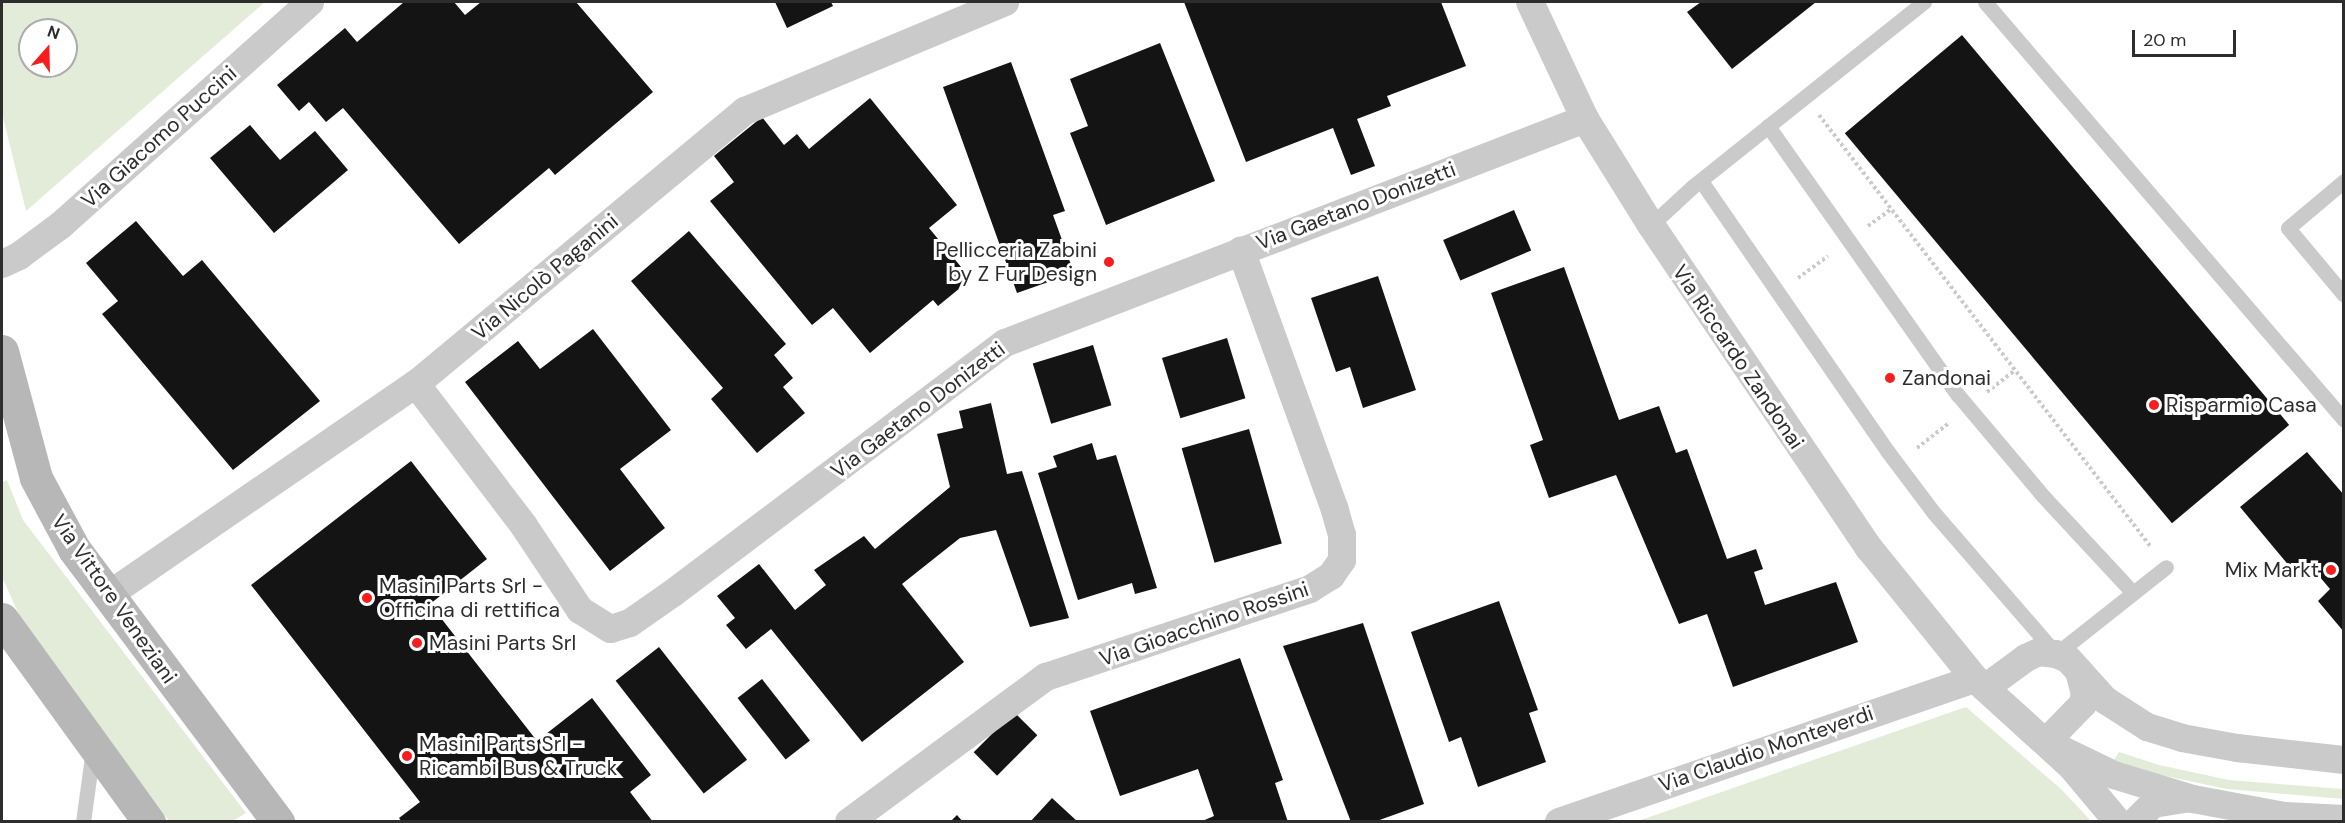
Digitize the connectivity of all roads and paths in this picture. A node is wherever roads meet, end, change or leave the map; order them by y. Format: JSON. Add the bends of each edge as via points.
{"nodes":[{"id":1,"x":310,"y":2,"type":"edge"},
{"id":2,"x":1005,"y":2,"type":"edge"},
{"id":3,"x":1530,"y":2,"type":"edge"},
{"id":4,"x":1924,"y":2,"type":"edge"},
{"id":5,"x":1985,"y":2,"type":"edge"},
{"id":6,"x":1805,"y":97,"type":"junction"},
{"id":7,"x":1585,"y":119,"type":"junction"},
{"id":8,"x":1768,"y":126,"type":"junction"},
{"id":9,"x":1701,"y":181,"type":"junction"},
{"id":10,"x":2343,"y":181,"type":"edge"},
{"id":11,"x":1651,"y":225,"type":"junction"},
{"id":12,"x":1241,"y":250,"type":"junction"},
{"id":13,"x":2,"y":264,"type":"edge"},
{"id":14,"x":2343,"y":295,"type":"edge"},
{"id":15,"x":2,"y":351,"type":"edge"},
{"id":16,"x":416,"y":384,"type":"junction"},
{"id":17,"x":2343,"y":420,"type":"edge"},
{"id":18,"x":14,"y":452,"type":"edge"},
{"id":19,"x":2166,"y":567,"type":"joint"},
{"id":20,"x":2133,"y":592,"type":"junction"},
{"id":21,"x":107,"y":596,"type":"junction"},
{"id":22,"x":2,"y":619,"type":"edge"},
{"id":23,"x":2056,"y":654,"type":"junction"},
{"id":24,"x":2079,"y":671,"type":"junction"},
{"id":25,"x":1980,"y":683,"type":"junction"},
{"id":26,"x":2046,"y":742,"type":"junction"},
{"id":27,"x":93,"y":746,"type":"junction"},
{"id":28,"x":2343,"y":760,"type":"edge"},
{"id":29,"x":2193,"y":799,"type":"junction"},
{"id":30,"x":2343,"y":819,"type":"edge"},
{"id":31,"x":83,"y":822,"type":"edge"},
{"id":32,"x":149,"y":822,"type":"edge"},
{"id":33,"x":278,"y":822,"type":"edge"},
{"id":34,"x":849,"y":822,"type":"edge"},
{"id":35,"x":1559,"y":822,"type":"edge"},
{"id":36,"x":2118,"y":822,"type":"edge"},
{"id":37,"x":2135,"y":822,"type":"edge"}],
"edges":[{"from":1,"to":13,"type":"street","name":"Via Giacomo Puccini","via":[[61,225],[20,256]]},
{"from":2,"to":16,"type":"street","name":"Via Nicolò Paganini","via":[[745,111]]},
{"from":3,"to":7,"type":"street","name":"Via Riccardo Zandonai"},
{"from":4,"to":6,"type":"lane"},
{"from":5,"to":17,"type":"lane"},
{"from":6,"to":8,"type":"lane"},
{"from":6,"to":19,"type":"path"},
{"from":7,"to":11,"type":"street","name":"Via Riccardo Zandonai"},
{"from":7,"to":12,"type":"street","name":"Via Gaetano Donizetti"},
{"from":8,"to":9,"type":"lane"},
{"from":8,"to":20,"type":"lane","via":[[1959,395],[2043,496]]},
{"from":9,"to":11,"type":"lane"},
{"from":9,"to":23,"type":"lane","via":[[1888,452],[1934,513]]},
{"from":10,"to":14,"type":"lane","via":[[2288,228]]},
{"from":11,"to":25,"type":"street","name":"Via Riccardo Zandonai","via":[[1869,548]]},
{"from":12,"to":16,"type":"street","name":"Via Gaetano Donizetti","via":[[1005,343],[673,593],[630,623],[611,629],[580,610],[524,526]]},
{"from":12,"to":34,"type":"street","name":"Via Gioacchino Rossini","via":[[1335,510],[1342,535],[1342,560],[1331,576],[1310,589],[1046,677]]},
{"from":15,"to":18,"type":"main road","name":"Via Vittore Veneziani"},
{"from":16,"to":21,"type":"street","name":"Via Nicolò Paganini"},
{"from":18,"to":21,"type":"main road","name":"Via Vittore Veneziani"},
{"from":19,"to":20,"type":"lane"},
{"from":20,"to":23,"type":"lane"},
{"from":21,"to":33,"type":"main road","name":"Via Vittore Veneziani"},
{"from":22,"to":27,"type":"main road"},
{"from":23,"to":24,"type":"street"},
{"from":23,"to":25,"type":"street","via":[[2039,651]]},
{"from":24,"to":26,"type":"street","via":[[2085,694],[2083,704]]},
{"from":24,"to":28,"type":"street","via":[[2105,700],[2147,727],[2237,748]]},
{"from":25,"to":26,"type":"street","name":"Via Riccardo Zandonai"},
{"from":25,"to":35,"type":"street","name":"Via Claudio Monteverdi"},
{"from":26,"to":29,"type":"street","name":"Via Riccardo Zandonai","via":[[2114,775]]},
{"from":26,"to":36,"type":"street","name":"Via Riccardo Zandonai"},
{"from":27,"to":31,"type":"lane"},
{"from":27,"to":32,"type":"main road"},
{"from":29,"to":30,"type":"street","name":"Via Riccardo Zandonai","via":[[2275,815]]},
{"from":29,"to":37,"type":"street","name":"Via Riccardo Zandonai","via":[[2166,800],[2143,811]]}]}
